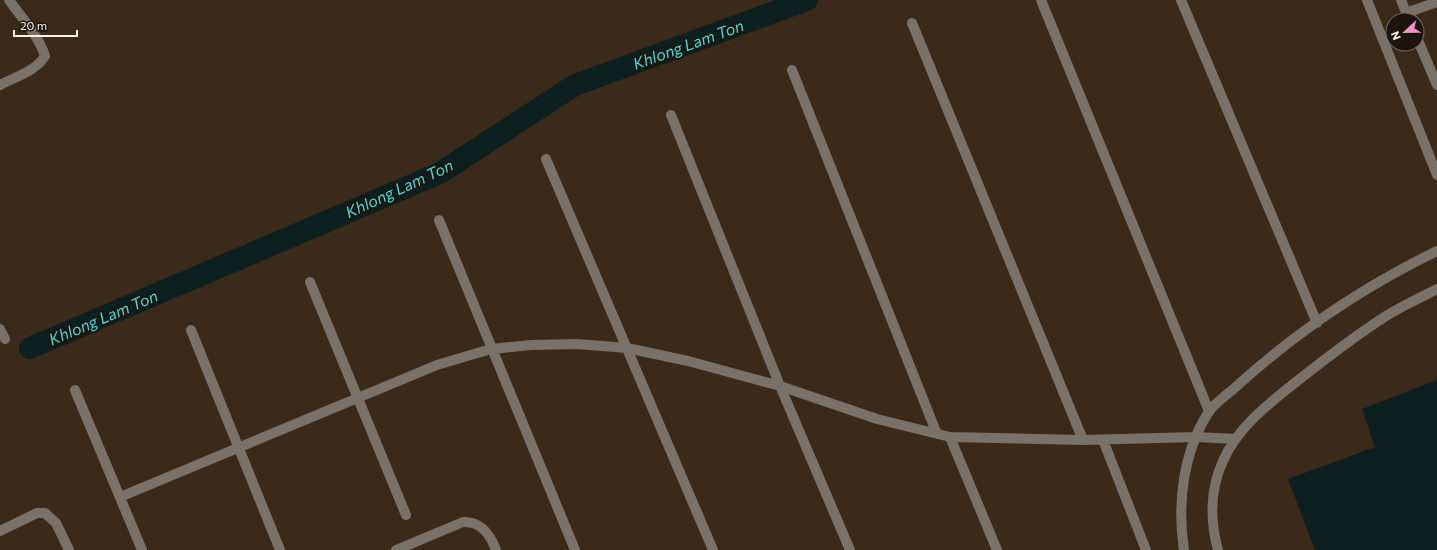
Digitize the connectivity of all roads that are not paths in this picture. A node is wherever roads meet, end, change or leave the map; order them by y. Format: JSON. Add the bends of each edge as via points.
{"nodes":[{"id":1,"x":9,"y":0,"type":"edge"},
{"id":2,"x":1041,"y":0,"type":"edge"},
{"id":3,"x":1181,"y":0,"type":"edge"},
{"id":4,"x":1367,"y":0,"type":"edge"},
{"id":5,"x":1401,"y":0,"type":"edge"},
{"id":6,"x":1437,"y":2,"type":"edge"},
{"id":7,"x":1406,"y":12,"type":"edge"},
{"id":8,"x":1416,"y":12,"type":"edge"},
{"id":9,"x":912,"y":23,"type":"dead end"},
{"id":10,"x":1423,"y":52,"type":"edge"},
{"id":11,"x":792,"y":70,"type":"dead end"},
{"id":12,"x":0,"y":85,"type":"edge"},
{"id":13,"x":1437,"y":85,"type":"edge"},
{"id":14,"x":671,"y":115,"type":"dead end"},
{"id":15,"x":546,"y":159,"type":"dead end"},
{"id":16,"x":1437,"y":175,"type":"edge"},
{"id":17,"x":439,"y":220,"type":"dead end"},
{"id":18,"x":1437,"y":251,"type":"edge"},
{"id":19,"x":310,"y":282,"type":"dead end"},
{"id":20,"x":1437,"y":289,"type":"edge"},
{"id":21,"x":1317,"y":323,"type":"junction"},
{"id":22,"x":0,"y":329,"type":"edge"},
{"id":23,"x":190,"y":330,"type":"dead end"},
{"id":24,"x":5,"y":339,"type":"dead end"},
{"id":25,"x":627,"y":348,"type":"junction"},
{"id":26,"x":491,"y":350,"type":"junction"},
{"id":27,"x":780,"y":386,"type":"junction"},
{"id":28,"x":76,"y":390,"type":"dead end"},
{"id":29,"x":358,"y":398,"type":"junction"},
{"id":30,"x":1209,"y":411,"type":"junction"},
{"id":31,"x":937,"y":434,"type":"junction"},
{"id":32,"x":950,"y":437,"type":"junction"},
{"id":33,"x":1196,"y":437,"type":"junction"},
{"id":34,"x":1236,"y":439,"type":"junction"},
{"id":35,"x":1083,"y":440,"type":"junction"},
{"id":36,"x":1103,"y":440,"type":"junction"},
{"id":37,"x":240,"y":448,"type":"junction"},
{"id":38,"x":120,"y":497,"type":"junction"},
{"id":39,"x":406,"y":515,"type":"dead end"},
{"id":40,"x":0,"y":531,"type":"edge"},
{"id":41,"x":69,"y":550,"type":"edge"},
{"id":42,"x":142,"y":550,"type":"edge"},
{"id":43,"x":280,"y":550,"type":"edge"},
{"id":44,"x":396,"y":550,"type":"edge"},
{"id":45,"x":496,"y":550,"type":"edge"},
{"id":46,"x":575,"y":550,"type":"edge"},
{"id":47,"x":713,"y":550,"type":"edge"},
{"id":48,"x":850,"y":550,"type":"edge"},
{"id":49,"x":998,"y":550,"type":"edge"},
{"id":50,"x":1146,"y":550,"type":"edge"},
{"id":51,"x":1184,"y":550,"type":"edge"},
{"id":52,"x":1218,"y":550,"type":"edge"}],
"edges":[{"from":1,"to":12,"type":"street","via":[[45,56],[34,68]]},
{"from":2,"to":30,"type":"street"},
{"from":3,"to":21,"type":"street"},
{"from":4,"to":16,"type":"street"},
{"from":5,"to":7,"type":"street"},
{"from":6,"to":8,"type":"street"},
{"from":9,"to":35,"type":"street"},
{"from":10,"to":13,"type":"street"},
{"from":11,"to":31,"type":"street"},
{"from":14,"to":27,"type":"street"},
{"from":15,"to":25,"type":"street"},
{"from":17,"to":26,"type":"street"},
{"from":18,"to":21,"type":"street","via":[[1366,290]]},
{"from":19,"to":29,"type":"street"},
{"from":20,"to":34,"type":"street","via":[[1387,315],[1331,354],[1267,405]]},
{"from":21,"to":30,"type":"street","via":[[1270,356]]},
{"from":22,"to":24,"type":"street"},
{"from":23,"to":37,"type":"street"},
{"from":25,"to":26,"type":"street","via":[[577,344],[532,345]]},
{"from":25,"to":27,"type":"street","via":[[688,361]]},
{"from":25,"to":47,"type":"street"},
{"from":26,"to":29,"type":"street","via":[[437,365]]},
{"from":26,"to":46,"type":"street"},
{"from":27,"to":31,"type":"street","via":[[877,419]]},
{"from":27,"to":48,"type":"street"},
{"from":28,"to":38,"type":"street"},
{"from":29,"to":37,"type":"street"},
{"from":29,"to":39,"type":"street"},
{"from":30,"to":33,"type":"street"},
{"from":31,"to":32,"type":"street"},
{"from":32,"to":35,"type":"street"},
{"from":32,"to":49,"type":"street"},
{"from":33,"to":34,"type":"street"},
{"from":33,"to":36,"type":"street"},
{"from":33,"to":51,"type":"street","via":[[1187,465],[1181,500]]},
{"from":34,"to":52,"type":"street","via":[[1223,461],[1215,486],[1212,510]]},
{"from":35,"to":36,"type":"street"},
{"from":36,"to":50,"type":"street"},
{"from":37,"to":38,"type":"street"},
{"from":37,"to":43,"type":"street"},
{"from":38,"to":42,"type":"street"},
{"from":40,"to":41,"type":"street","via":[[37,513],[45,513],[56,523]]},
{"from":44,"to":45,"type":"street","via":[[463,522],[470,522],[482,527],[493,541]]}]}
